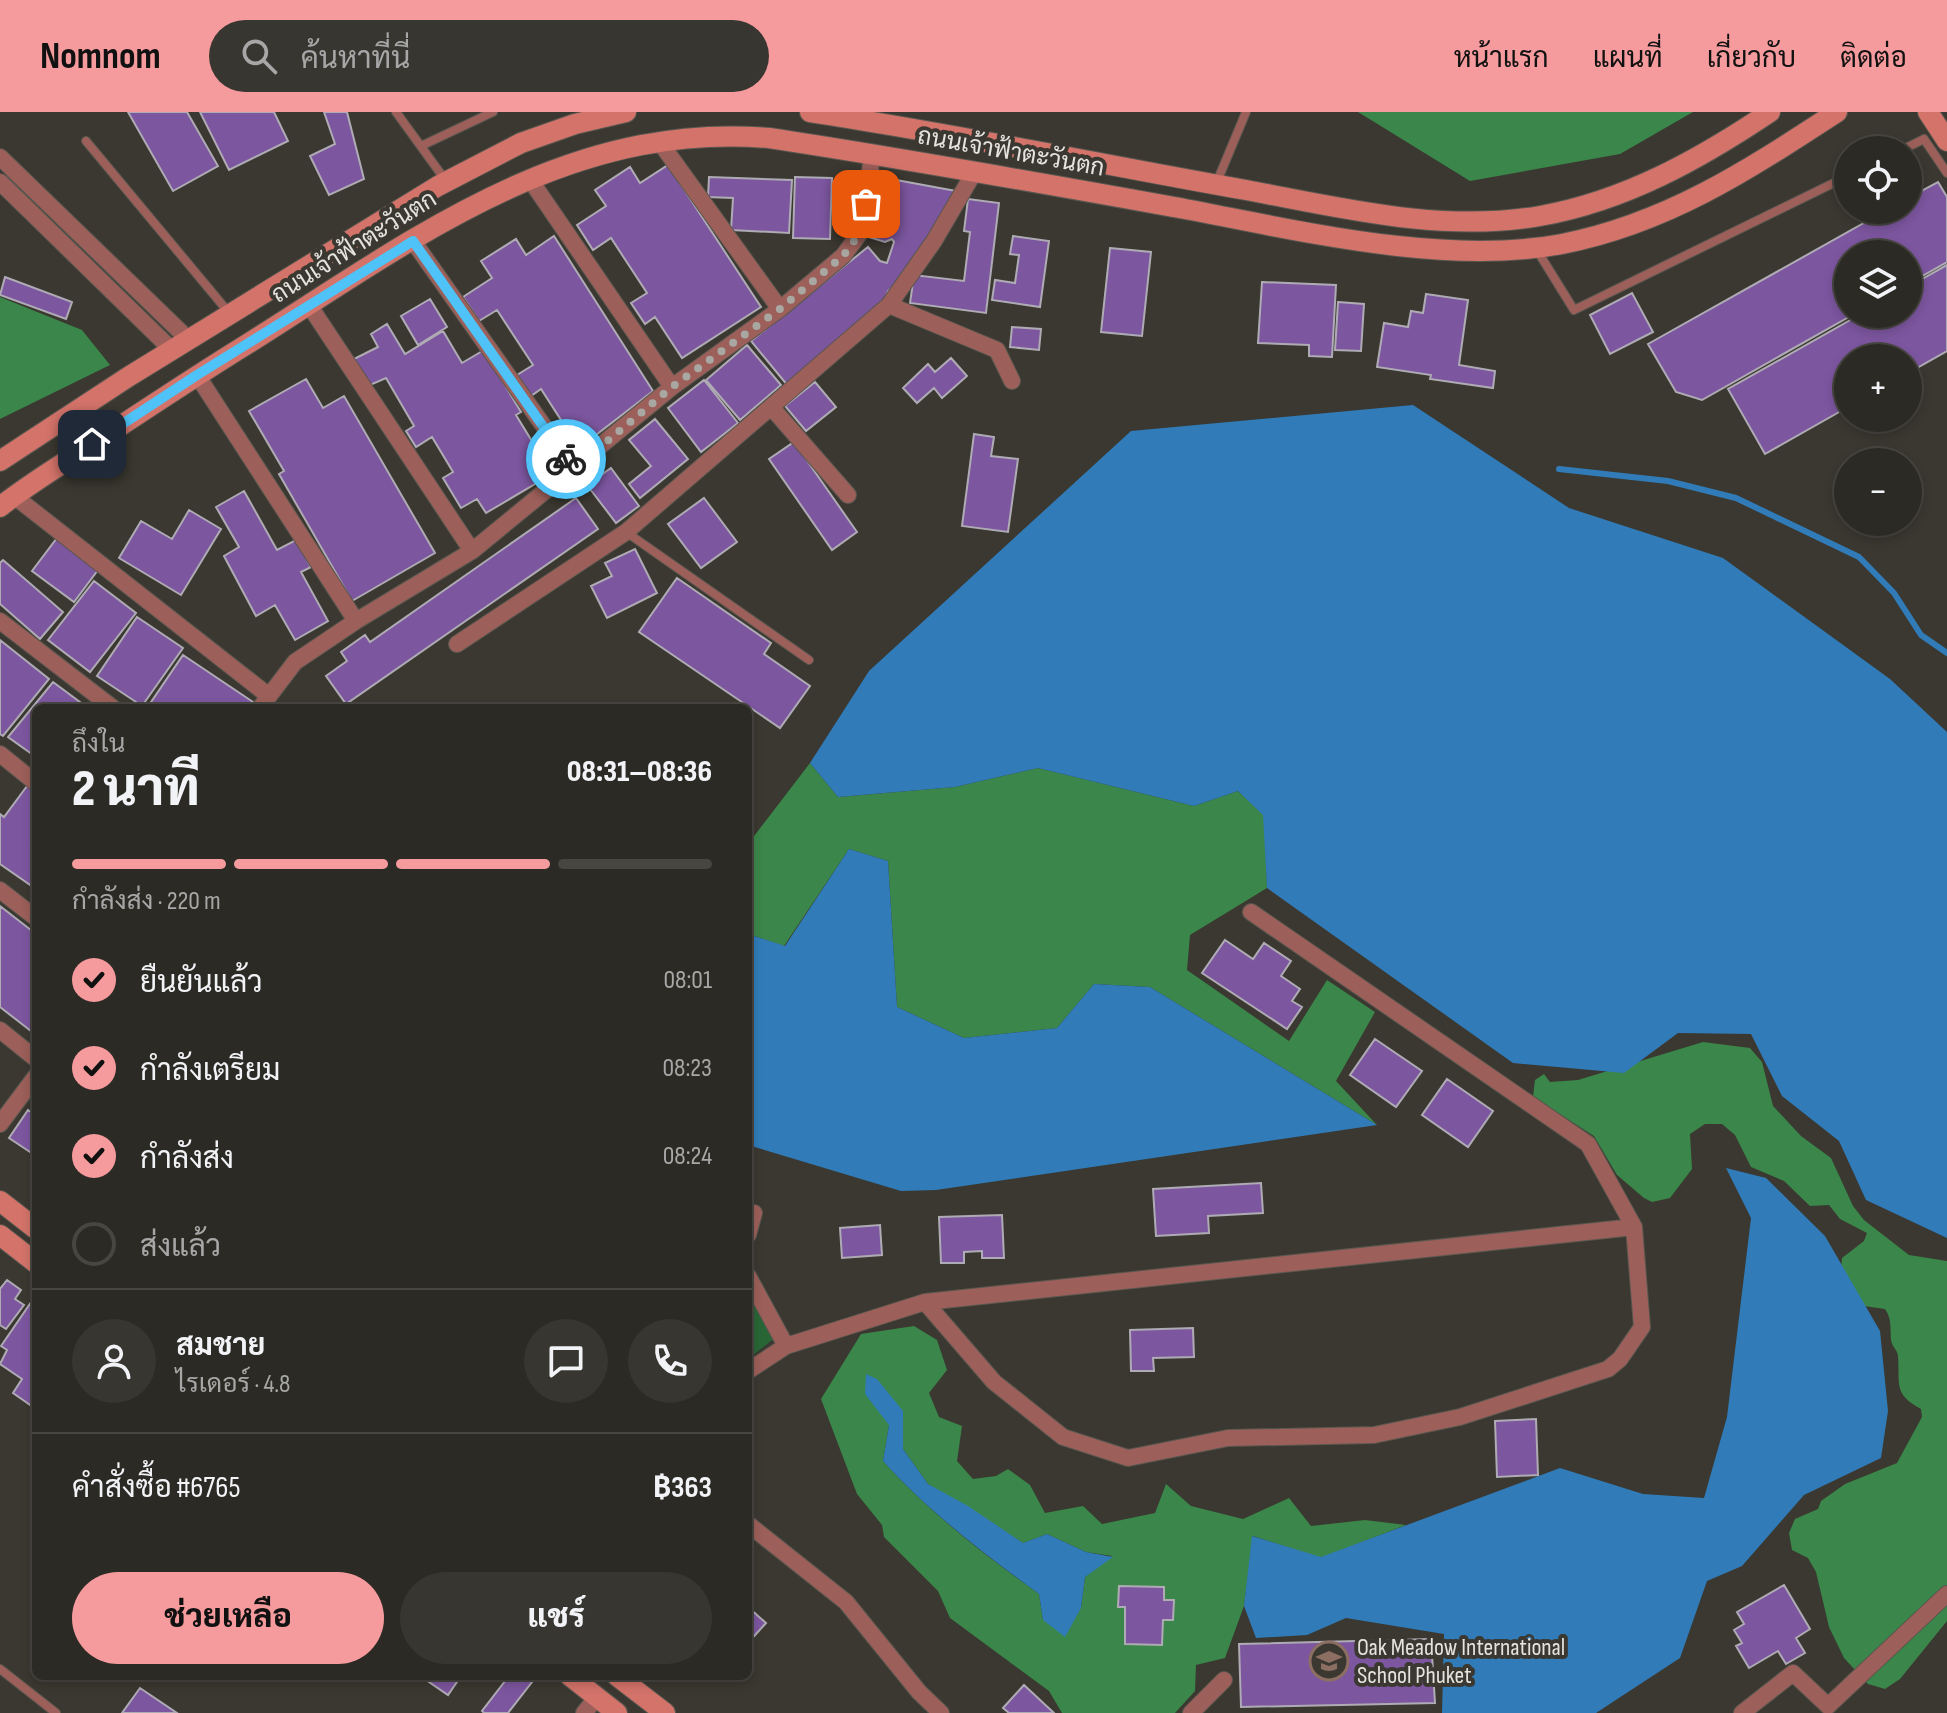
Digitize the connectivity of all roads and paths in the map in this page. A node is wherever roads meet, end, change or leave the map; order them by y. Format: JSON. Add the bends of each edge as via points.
{"nodes":[{"id":1,"x":396,"y":112,"type":"edge"},
{"id":2,"x":493,"y":112,"type":"edge"},
{"id":3,"x":626,"y":112,"type":"edge"},
{"id":4,"x":810,"y":112,"type":"edge"},
{"id":5,"x":1246,"y":112,"type":"edge"},
{"id":6,"x":1770,"y":112,"type":"edge"},
{"id":7,"x":1837,"y":112,"type":"edge"},
{"id":8,"x":1928,"y":112,"type":"edge"},
{"id":9,"x":1922,"y":140,"type":"edge"},
{"id":10,"x":86,"y":141,"type":"dead end"},
{"id":11,"x":659,"y":141,"type":"junction"},
{"id":12,"x":1947,"y":141,"type":"edge"},
{"id":13,"x":421,"y":146,"type":"junction"},
{"id":14,"x":872,"y":154,"type":"junction"},
{"id":15,"x":0,"y":157,"type":"edge"},
{"id":16,"x":975,"y":171,"type":"junction"},
{"id":17,"x":1947,"y":173,"type":"edge"},
{"id":18,"x":529,"y":178,"type":"junction"},
{"id":19,"x":447,"y":181,"type":"junction"},
{"id":20,"x":0,"y":182,"type":"edge"},
{"id":21,"x":1834,"y":183,"type":"edge"},
{"id":22,"x":1216,"y":185,"type":"junction"},
{"id":23,"x":413,"y":241,"type":"junction"},
{"id":24,"x":1535,"y":246,"type":"junction"},
{"id":25,"x":309,"y":305,"type":"junction"},
{"id":26,"x":889,"y":305,"type":"junction"},
{"id":27,"x":780,"y":309,"type":"junction"},
{"id":28,"x":231,"y":314,"type":"junction"},
{"id":29,"x":180,"y":345,"type":"junction"},
{"id":30,"x":197,"y":375,"type":"junction"},
{"id":31,"x":1012,"y":381,"type":"dead end"},
{"id":32,"x":672,"y":387,"type":"junction"},
{"id":33,"x":772,"y":408,"type":"junction"},
{"id":34,"x":0,"y":461,"type":"edge"},
{"id":35,"x":574,"y":469,"type":"junction"},
{"id":36,"x":848,"y":495,"type":"dead end"},
{"id":37,"x":7,"y":501,"type":"edge"},
{"id":38,"x":626,"y":532,"type":"junction"},
{"id":39,"x":472,"y":551,"type":"junction"},
{"id":40,"x":0,"y":621,"type":"edge"},
{"id":41,"x":356,"y":621,"type":"junction"},
{"id":42,"x":457,"y":644,"type":"dead end"},
{"id":43,"x":809,"y":660,"type":"dead end"},
{"id":44,"x":264,"y":702,"type":"edge"},
{"id":45,"x":108,"y":704,"type":"edge"},
{"id":46,"x":0,"y":754,"type":"edge"},
{"id":47,"x":32,"y":780,"type":"edge"},
{"id":48,"x":0,"y":890,"type":"edge"},
{"id":49,"x":1251,"y":912,"type":"dead end"},
{"id":50,"x":32,"y":915,"type":"edge"},
{"id":51,"x":0,"y":1030,"type":"edge"},
{"id":52,"x":32,"y":1056,"type":"edge"},
{"id":53,"x":32,"y":1081,"type":"edge"},
{"id":54,"x":0,"y":1124,"type":"edge"},
{"id":55,"x":0,"y":1201,"type":"edge"},
{"id":56,"x":754,"y":1213,"type":"dead end"},
{"id":57,"x":752,"y":1220,"type":"edge"},
{"id":58,"x":32,"y":1226,"type":"edge"},
{"id":59,"x":1634,"y":1227,"type":"junction"},
{"id":60,"x":0,"y":1235,"type":"edge"},
{"id":61,"x":32,"y":1260,"type":"edge"},
{"id":62,"x":752,"y":1283,"type":"edge"},
{"id":63,"x":925,"y":1302,"type":"junction"},
{"id":64,"x":786,"y":1346,"type":"junction"},
{"id":65,"x":752,"y":1368,"type":"edge"},
{"id":66,"x":752,"y":1527,"type":"edge"},
{"id":67,"x":1947,"y":1594,"type":"edge"},
{"id":68,"x":0,"y":1669,"type":"edge"},
{"id":69,"x":573,"y":1680,"type":"edge"},
{"id":70,"x":622,"y":1680,"type":"edge"},
{"id":71,"x":1224,"y":1680,"type":"dead end"},
{"id":72,"x":590,"y":1705,"type":"edge"},
{"id":73,"x":56,"y":1713,"type":"edge"},
{"id":74,"x":617,"y":1713,"type":"edge"},
{"id":75,"x":665,"y":1713,"type":"edge"},
{"id":76,"x":941,"y":1713,"type":"edge"},
{"id":77,"x":1191,"y":1713,"type":"edge"},
{"id":78,"x":1742,"y":1713,"type":"edge"}],
"edges":[{"from":1,"to":13,"type":"lane"},
{"from":2,"to":13,"type":"lane"},
{"from":3,"to":19,"type":"main road","name":"ถนนเจ้าฟ้าตะวันตก","via":[[548,133]]},
{"from":4,"to":22,"type":"main road","name":"ถนนเจ้าฟ้าตะวันตก"},
{"from":5,"to":22,"type":"lane"},
{"from":6,"to":22,"type":"main road","name":"ถนนเจ้าฟ้าตะวันตก","via":[[1721,145],[1621,193],[1512,220],[1399,217]]},
{"from":7,"to":24,"type":"main road","name":"ถนนเจ้าฟ้าตะวันตก","via":[[1735,177],[1667,212],[1589,237]]},
{"from":8,"to":12,"type":"main road"},
{"from":9,"to":17,"type":"lane"},
{"from":10,"to":28,"type":"lane"},
{"from":11,"to":14,"type":"main road","name":"ถนนเจ้าฟ้าตะวันตก","via":[[742,136]]},
{"from":11,"to":18,"type":"main road","name":"ถนนเจ้าฟ้าตะวันตก","via":[[587,157]]},
{"from":11,"to":27,"type":"street"},
{"from":13,"to":19,"type":"lane"},
{"from":14,"to":16,"type":"main road","name":"ถนนเจ้าฟ้าตะวันตก"},
{"from":14,"to":27,"type":"street","via":[[863,229],[843,256]]},
{"from":15,"to":29,"type":"street"},
{"from":16,"to":24,"type":"main road","name":"ถนนเจ้าฟ้าตะวันตก","via":[[1380,244]]},
{"from":16,"to":26,"type":"street"},
{"from":18,"to":23,"type":"main road","name":"ถนนเจ้าฟ้าตะวันตก"},
{"from":18,"to":32,"type":"street"},
{"from":19,"to":28,"type":"main road","name":"ถนนเจ้าฟ้าตะวันตก"},
{"from":20,"to":29,"type":"street"},
{"from":21,"to":24,"type":"lane","via":[[1574,310]]},
{"from":23,"to":25,"type":"main road","name":"ถนนเจ้าฟ้าตะวันตก"},
{"from":23,"to":35,"type":"street"},
{"from":25,"to":30,"type":"main road","name":"ถนนเจ้าฟ้าตะวันตก"},
{"from":25,"to":39,"type":"street"},
{"from":26,"to":31,"type":"street","via":[[997,350]]},
{"from":26,"to":33,"type":"street"},
{"from":27,"to":32,"type":"street"},
{"from":28,"to":29,"type":"main road","name":"ถนนเจ้าฟ้าตะวันตก"},
{"from":29,"to":34,"type":"main road","name":"ถนนเจ้าฟ้าตะวันตก"},
{"from":30,"to":37,"type":"main road","name":"ถนนเจ้าฟ้าตะวันตก"},
{"from":30,"to":41,"type":"street"},
{"from":32,"to":35,"type":"street"},
{"from":33,"to":36,"type":"street"},
{"from":33,"to":38,"type":"street"},
{"from":35,"to":39,"type":"street"},
{"from":37,"to":44,"type":"street"},
{"from":38,"to":42,"type":"street"},
{"from":38,"to":43,"type":"lane"},
{"from":39,"to":41,"type":"street"},
{"from":40,"to":45,"type":"street"},
{"from":41,"to":44,"type":"street","via":[[295,662]]},
{"from":46,"to":47,"type":"street"},
{"from":48,"to":50,"type":"street"},
{"from":49,"to":59,"type":"street","via":[[1588,1144]]},
{"from":51,"to":52,"type":"street"},
{"from":53,"to":54,"type":"street"},
{"from":55,"to":58,"type":"main road"},
{"from":56,"to":57,"type":"street"},
{"from":59,"to":63,"type":"street"},
{"from":59,"to":63,"type":"street","via":[[1642,1327],[1608,1369],[1460,1417],[1374,1435],[1228,1438],[1128,1458],[1063,1437],[994,1382]]},
{"from":60,"to":61,"type":"main road"},
{"from":62,"to":64,"type":"street"},
{"from":63,"to":64,"type":"street"},
{"from":64,"to":65,"type":"street"},
{"from":66,"to":76,"type":"street","via":[[846,1602]]},
{"from":67,"to":78,"type":"street","via":[[1828,1706],[1793,1673]]},
{"from":68,"to":73,"type":"lane"},
{"from":69,"to":72,"type":"main road"},
{"from":70,"to":75,"type":"main road"},
{"from":71,"to":77,"type":"street"},
{"from":72,"to":74,"type":"main road"}]}
